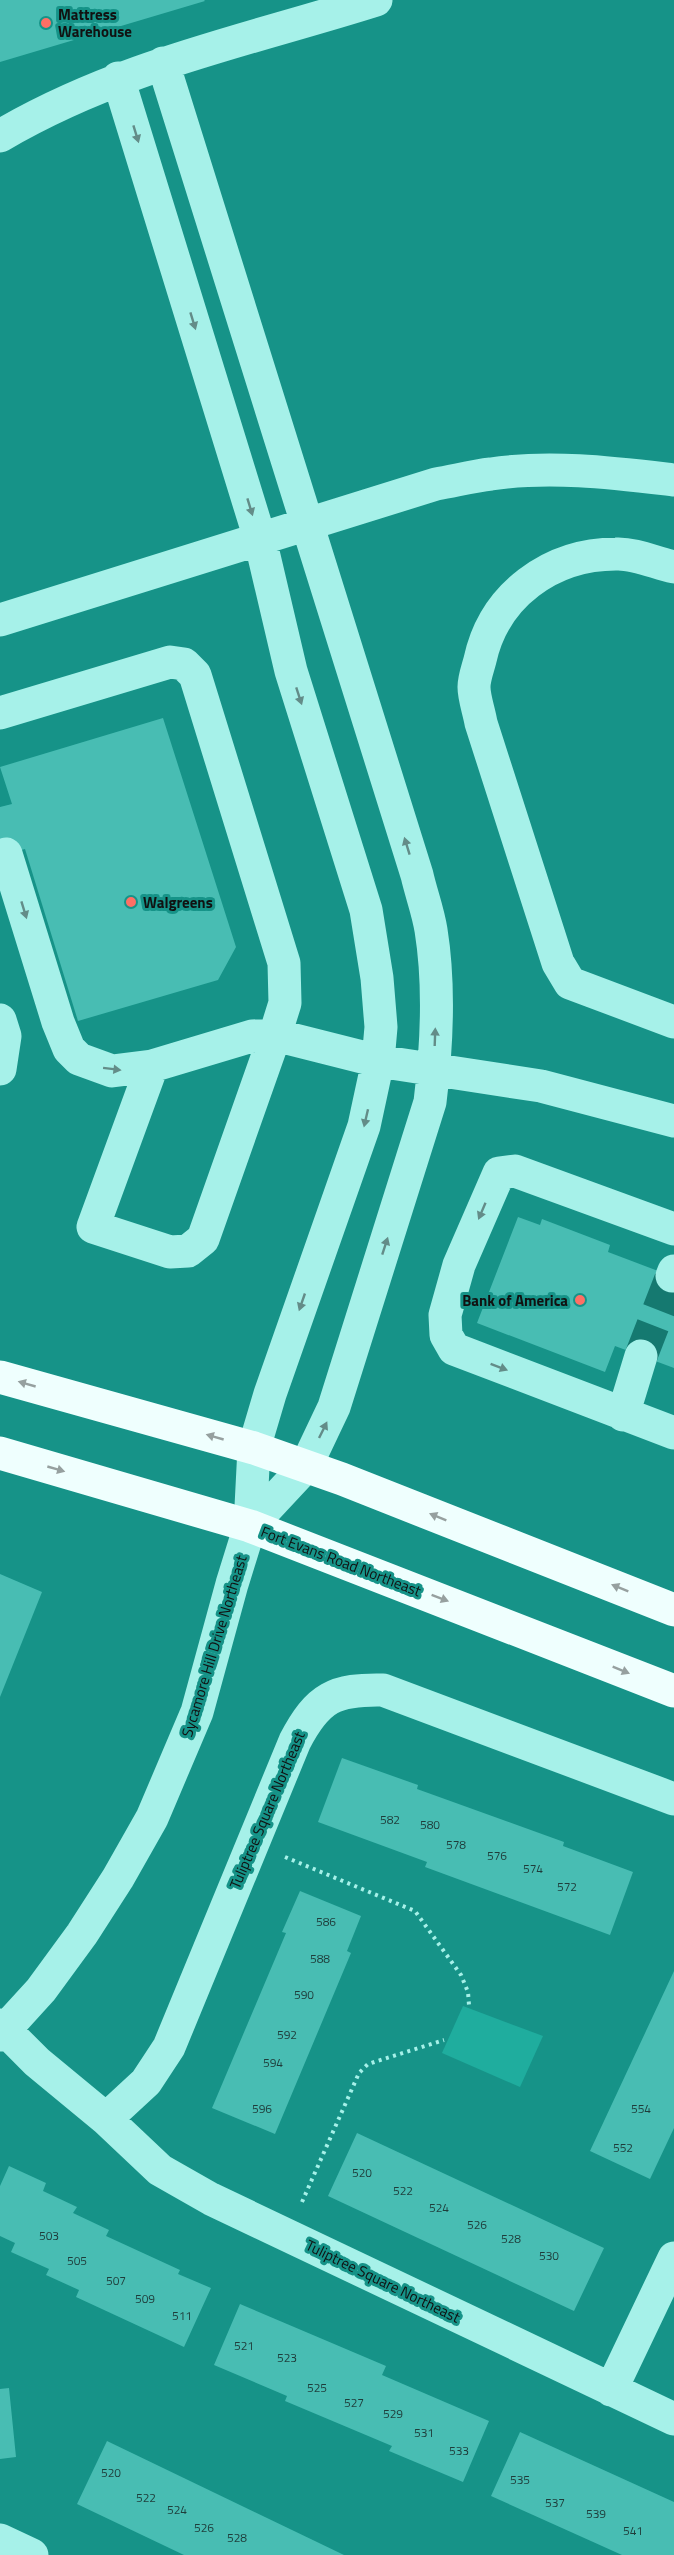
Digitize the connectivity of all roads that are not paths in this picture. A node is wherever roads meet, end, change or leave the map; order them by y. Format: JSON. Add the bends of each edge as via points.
{"nodes":[{"id":1,"x":376,"y":0,"type":"edge"},
{"id":2,"x":163,"y":63,"type":"junction"},
{"id":3,"x":118,"y":78,"type":"junction"},
{"id":4,"x":0,"y":136,"type":"edge"},
{"id":5,"x":674,"y":480,"type":"edge"},
{"id":6,"x":307,"y":524,"type":"junction"},
{"id":7,"x":260,"y":539,"type":"junction"},
{"id":8,"x":674,"y":567,"type":"edge"},
{"id":9,"x":0,"y":620,"type":"edge"},
{"id":10,"x":0,"y":712,"type":"edge"},
{"id":11,"x":6,"y":854,"type":"dead end"},
{"id":12,"x":0,"y":1020,"type":"edge"},
{"id":13,"x":674,"y":1022,"type":"edge"},
{"id":14,"x":275,"y":1035,"type":"junction"},
{"id":15,"x":378,"y":1061,"type":"junction"},
{"id":16,"x":152,"y":1066,"type":"junction"},
{"id":17,"x":0,"y":1069,"type":"edge"},
{"id":18,"x":434,"y":1070,"type":"junction"},
{"id":19,"x":674,"y":1121,"type":"edge"},
{"id":20,"x":674,"y":1229,"type":"edge"},
{"id":21,"x":641,"y":1356,"type":"tunnel mouth"},
{"id":22,"x":0,"y":1377,"type":"edge"},
{"id":23,"x":623,"y":1415,"type":"junction"},
{"id":24,"x":674,"y":1433,"type":"edge"},
{"id":25,"x":254,"y":1448,"type":"junction"},
{"id":26,"x":0,"y":1453,"type":"edge"},
{"id":27,"x":306,"y":1466,"type":"junction"},
{"id":28,"x":250,"y":1526,"type":"junction"},
{"id":29,"x":674,"y":1610,"type":"edge"},
{"id":30,"x":674,"y":1691,"type":"edge"},
{"id":31,"x":674,"y":1799,"type":"edge"},
{"id":32,"x":2,"y":2030,"type":"edge"},
{"id":33,"x":106,"y":2119,"type":"junction"},
{"id":34,"x":674,"y":2258,"type":"edge"},
{"id":35,"x":611,"y":2390,"type":"junction"},
{"id":36,"x":674,"y":2419,"type":"edge"},
{"id":37,"x":0,"y":2540,"type":"edge"},
{"id":38,"x":32,"y":2555,"type":"edge"}],
"edges":[{"from":1,"to":2,"type":"street"},
{"from":2,"to":3,"type":"street"},
{"from":2,"to":6,"type":"street"},
{"from":3,"to":4,"type":"street"},
{"from":3,"to":7,"type":"street","one_way":true},
{"from":5,"to":6,"type":"street","via":[[603,472],[491,474],[436,484]]},
{"from":6,"to":7,"type":"street"},
{"from":18,"to":6,"type":"street","one_way":true,"via":[[437,993],[431,929]]},
{"from":7,"to":9,"type":"street"},
{"from":7,"to":15,"type":"street","one_way":true,"via":[[291,671],[366,910],[381,1027]]},
{"from":8,"to":13,"type":"street","via":[[618,553],[576,557],[548,569],[522,587],[498,616],[483,645],[474,686],[481,723],[558,963],[570,983]]},
{"from":10,"to":14,"type":"street","via":[[170,662],[184,664],[195,675],[284,963],[285,1003]]},
{"from":11,"to":16,"type":"street","one_way":true,"via":[[69,1049],[79,1059],[112,1071]]},
{"from":12,"to":17,"type":"street","via":[[5,1036]]},
{"from":14,"to":15,"type":"street"},
{"from":14,"to":16,"type":"street","via":[[252,1036]]},
{"from":14,"to":16,"type":"street","via":[[203,1239],[188,1251],[170,1252],[93,1227]]},
{"from":15,"to":18,"type":"street"},
{"from":15,"to":25,"type":"street","one_way":true,"via":[[364,1126]]},
{"from":18,"to":19,"type":"street","via":[[541,1086]]},
{"from":27,"to":18,"type":"street","one_way":true,"via":[[334,1407],[428,1111]]},
{"from":20,"to":23,"type":"street","one_way":true,"via":[[515,1171],[499,1173],[459,1265],[445,1315],[446,1335],[454,1349]]},
{"from":21,"to":23,"type":"street"},
{"from":25,"to":22,"type":"main road","one_way":true},
{"from":23,"to":24,"type":"street"},
{"from":25,"to":27,"type":"main road"},
{"from":25,"to":28,"type":"street"},
{"from":26,"to":28,"type":"main road","name":"Fort Evans Road Northeast","one_way":true},
{"from":27,"to":28,"type":"street"},
{"from":29,"to":27,"type":"main road","one_way":true},
{"from":28,"to":30,"type":"main road","name":"Fort Evans Road Northeast","one_way":true},
{"from":28,"to":32,"type":"street","name":"Sycamore Hill Drive Northeast","via":[[197,1712],[152,1818],[82,1934],[41,1990]]},
{"from":31,"to":33,"type":"street","name":"Tuliptree Square Northeast","via":[[383,1690],[353,1689],[327,1700],[308,1717],[295,1741],[169,2047],[146,2082]]},
{"from":32,"to":33,"type":"street","name":"Tuliptree Square Northeast"},
{"from":33,"to":35,"type":"street","name":"Tuliptree Square Northeast","via":[[160,2170],[211,2199]]},
{"from":34,"to":35,"type":"street"},
{"from":35,"to":36,"type":"street","name":"Tuliptree Square Northeast"},
{"from":37,"to":38,"type":"street"}]}
